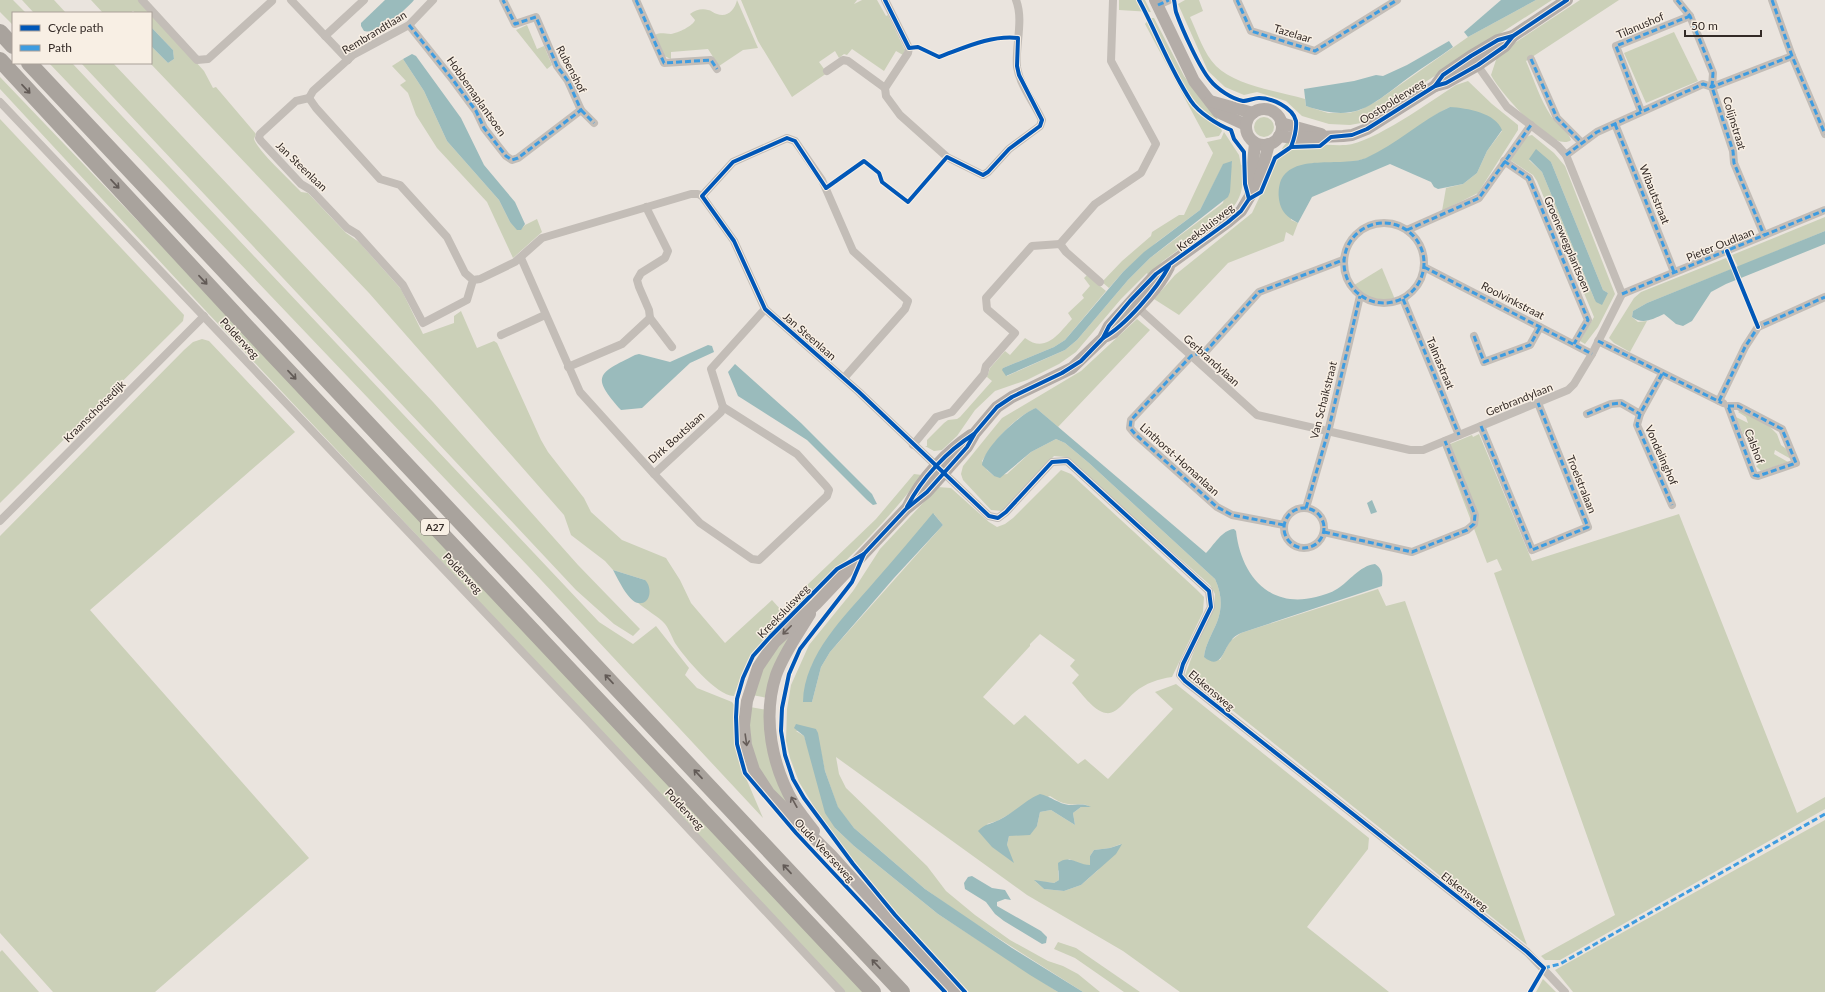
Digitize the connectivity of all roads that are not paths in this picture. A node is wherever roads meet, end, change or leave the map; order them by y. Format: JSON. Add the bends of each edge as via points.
{"nodes":[{"id":1,"x":142,"y":0,"type":"edge"},
{"id":2,"x":272,"y":0,"type":"edge"},
{"id":3,"x":291,"y":0,"type":"edge"},
{"id":4,"x":364,"y":0,"type":"edge"},
{"id":5,"x":433,"y":0,"type":"edge"},
{"id":6,"x":503,"y":0,"type":"edge"},
{"id":7,"x":636,"y":0,"type":"edge"},
{"id":8,"x":885,"y":0,"type":"edge"},
{"id":9,"x":1016,"y":0,"type":"edge"},
{"id":10,"x":1113,"y":0,"type":"edge"},
{"id":11,"x":1169,"y":0,"type":"edge"},
{"id":12,"x":1237,"y":0,"type":"edge"},
{"id":13,"x":1397,"y":0,"type":"edge"},
{"id":14,"x":1567,"y":0,"type":"edge"},
{"id":15,"x":1677,"y":0,"type":"edge"},
{"id":16,"x":1772,"y":0,"type":"edge"},
{"id":17,"x":1156,"y":3,"type":"edge"},
{"id":18,"x":1690,"y":16,"type":"junction"},
{"id":19,"x":409,"y":25,"type":"junction"},
{"id":20,"x":0,"y":32,"type":"edge"},
{"id":21,"x":325,"y":36,"type":"junction"},
{"id":22,"x":12,"y":45,"type":"edge"},
{"id":23,"x":1792,"y":56,"type":"junction"},
{"id":24,"x":1531,"y":59,"type":"dead end"},
{"id":25,"x":0,"y":60,"type":"edge"},
{"id":26,"x":348,"y":60,"type":"junction"},
{"id":27,"x":1474,"y":61,"type":"junction"},
{"id":28,"x":30,"y":64,"type":"edge"},
{"id":29,"x":717,"y":69,"type":"dead end"},
{"id":30,"x":827,"y":71,"type":"dead end"},
{"id":31,"x":1712,"y":87,"type":"junction"},
{"id":32,"x":885,"y":88,"type":"junction"},
{"id":33,"x":309,"y":98,"type":"junction"},
{"id":34,"x":1210,"y":101,"type":"junction"},
{"id":35,"x":0,"y":102,"type":"edge"},
{"id":36,"x":581,"y":110,"type":"junction"},
{"id":37,"x":1641,"y":111,"type":"junction"},
{"id":38,"x":1253,"y":114,"type":"junction"},
{"id":39,"x":594,"y":123,"type":"dead end"},
{"id":40,"x":1281,"y":123,"type":"junction"},
{"id":41,"x":1615,"y":124,"type":"junction"},
{"id":42,"x":1246,"y":125,"type":"junction"},
{"id":43,"x":1530,"y":125,"type":"junction"},
{"id":44,"x":1825,"y":134,"type":"edge"},
{"id":45,"x":1279,"y":136,"type":"junction"},
{"id":46,"x":1331,"y":137,"type":"junction"},
{"id":47,"x":1256,"y":143,"type":"junction"},
{"id":48,"x":1269,"y":144,"type":"junction"},
{"id":49,"x":1582,"y":144,"type":"junction"},
{"id":50,"x":1566,"y":155,"type":"junction"},
{"id":51,"x":512,"y":160,"type":"joint"},
{"id":52,"x":1504,"y":161,"type":"junction"},
{"id":53,"x":702,"y":196,"type":"junction"},
{"id":54,"x":1249,"y":199,"type":"junction"},
{"id":55,"x":646,"y":207,"type":"junction"},
{"id":56,"x":1825,"y":210,"type":"edge"},
{"id":57,"x":1407,"y":230,"type":"junction"},
{"id":58,"x":1764,"y":235,"type":"junction"},
{"id":59,"x":1060,"y":244,"type":"junction"},
{"id":60,"x":521,"y":258,"type":"junction"},
{"id":61,"x":1343,"y":260,"type":"junction"},
{"id":62,"x":1424,"y":267,"type":"junction"},
{"id":63,"x":1674,"y":272,"type":"junction"},
{"id":64,"x":473,"y":280,"type":"junction"},
{"id":65,"x":1100,"y":282,"type":"dead end"},
{"id":66,"x":1622,"y":294,"type":"junction"},
{"id":67,"x":1360,"y":296,"type":"junction"},
{"id":68,"x":1403,"y":299,"type":"junction"},
{"id":69,"x":1825,"y":299,"type":"edge"},
{"id":70,"x":1134,"y":304,"type":"junction"},
{"id":71,"x":765,"y":309,"type":"junction"},
{"id":72,"x":545,"y":315,"type":"junction"},
{"id":73,"x":204,"y":316,"type":"junction"},
{"id":74,"x":650,"y":318,"type":"junction"},
{"id":75,"x":1540,"y":327,"type":"junction"},
{"id":76,"x":501,"y":335,"type":"dead end"},
{"id":77,"x":1474,"y":336,"type":"dead end"},
{"id":78,"x":1598,"y":342,"type":"junction"},
{"id":79,"x":1574,"y":344,"type":"junction"},
{"id":80,"x":672,"y":347,"type":"dead end"},
{"id":81,"x":1592,"y":354,"type":"junction"},
{"id":82,"x":1191,"y":356,"type":"junction"},
{"id":83,"x":568,"y":367,"type":"junction"},
{"id":84,"x":1662,"y":374,"type":"junction"},
{"id":85,"x":844,"y":378,"type":"junction"},
{"id":86,"x":1719,"y":401,"type":"junction"},
{"id":87,"x":1538,"y":403,"type":"junction"},
{"id":88,"x":723,"y":406,"type":"junction"},
{"id":89,"x":1728,"y":406,"type":"junction"},
{"id":90,"x":1587,"y":414,"type":"dead end"},
{"id":91,"x":1640,"y":414,"type":"junction"},
{"id":92,"x":1481,"y":426,"type":"junction"},
{"id":93,"x":1328,"y":432,"type":"junction"},
{"id":94,"x":1459,"y":435,"type":"junction"},
{"id":95,"x":1445,"y":441,"type":"junction"},
{"id":96,"x":913,"y":445,"type":"junction"},
{"id":97,"x":940,"y":471,"type":"junction"},
{"id":98,"x":654,"y":474,"type":"junction"},
{"id":99,"x":1672,"y":505,"type":"dead end"},
{"id":100,"x":1306,"y":508,"type":"junction"},
{"id":101,"x":0,"y":521,"type":"edge"},
{"id":102,"x":1284,"y":525,"type":"junction"},
{"id":103,"x":1324,"y":532,"type":"junction"},
{"id":104,"x":816,"y":604,"type":"junction"},
{"id":105,"x":747,"y":701,"type":"joint"},
{"id":106,"x":770,"y":706,"type":"joint"},
{"id":107,"x":832,"y":856,"type":"junction"},
{"id":108,"x":841,"y":992,"type":"edge"},
{"id":109,"x":874,"y":992,"type":"edge"},
{"id":110,"x":902,"y":992,"type":"edge"},
{"id":111,"x":955,"y":992,"type":"edge"},
{"id":112,"x":1565,"y":992,"type":"edge"}],
"edges":[{"from":1,"to":2,"type":"street","via":[[197,60],[208,59]]},
{"from":3,"to":21,"type":"street"},
{"from":4,"to":21,"type":"street"},
{"from":5,"to":19,"type":"street","name":"Rembrandtlaan"},
{"from":6,"to":36,"type":"street","name":"Rubenshof","via":[[515,24],[536,17],[557,66],[568,81]]},
{"from":7,"to":29,"type":"street","via":[[664,63],[711,60]]},
{"from":8,"to":32,"type":"street","via":[[909,48]]},
{"from":9,"to":32,"type":"street","via":[[1019,12],[1017,66],[1042,120],[1040,126],[1008,149],[988,172],[978,174],[947,157],[900,114],[886,96]]},
{"from":10,"to":59,"type":"street","via":[[1112,61],[1156,144],[1141,173],[1095,204]]},
{"from":11,"to":17,"type":"street"},
{"from":12,"to":13,"type":"street","name":"Tazelaar","via":[[1251,31],[1315,51]]},
{"from":14,"to":27,"type":"street","name":"Oostpolderweg","via":[[1513,36],[1505,46]]},
{"from":15,"to":18,"type":"street","name":"Colijnstraat"},
{"from":16,"to":23,"type":"street"},
{"from":17,"to":34,"type":"street","via":[[1194,81]]},
{"from":18,"to":31,"type":"street","name":"Colijnstraat","via":[[1713,73]]},
{"from":18,"to":37,"type":"street","name":"Tilanushof","via":[[1616,46]]},
{"from":19,"to":26,"type":"street","name":"Rembrandtlaan"},
{"from":19,"to":51,"type":"street","name":"Hobbemaplantsoen","via":[[476,111],[484,128]]},
{"from":20,"to":22,"type":"highway"},
{"from":21,"to":26,"type":"street"},
{"from":23,"to":31,"type":"street"},
{"from":23,"to":44,"type":"street"},
{"from":24,"to":49,"type":"street","via":[[1557,118]]},
{"from":25,"to":109,"type":"highway","number":"A27","one_way":true,"via":[[260,341]]},
{"from":26,"to":33,"type":"street","name":"Rembrandtlaan","via":[[313,91]]},
{"from":27,"to":43,"type":"street","via":[[1507,107]]},
{"from":27,"to":46,"type":"street","name":"Oostpolderweg","via":[[1446,83],[1435,86],[1367,129],[1352,135]]},
{"from":110,"to":28,"type":"highway","number":"A27","one_way":true},
{"from":30,"to":32,"type":"street","via":[[843,60],[848,61]]},
{"from":31,"to":37,"type":"street","via":[[1703,84]]},
{"from":31,"to":58,"type":"street","name":"Colijnstraat","via":[[1733,151],[1734,163]]},
{"from":33,"to":64,"type":"street","via":[[380,179],[400,185],[447,237],[465,273]]},
{"from":33,"to":64,"type":"street","name":"Jan Steenlaan","via":[[296,101],[260,134],[259,138],[301,184],[311,190],[347,228],[358,234],[403,285],[420,321],[423,323],[467,300]]},
{"from":34,"to":38,"type":"street"},
{"from":34,"to":42,"type":"street","via":[[1218,112]]},
{"from":35,"to":73,"type":"street","name":"Polderweg"},
{"from":36,"to":39,"type":"street","name":"Rubenshof"},
{"from":36,"to":51,"type":"street","name":"Rubenshof"},
{"from":37,"to":41,"type":"street"},
{"from":38,"to":40,"type":"street","via":[[1269,110]]},
{"from":38,"to":42,"type":"street"},
{"from":40,"to":45,"type":"street"},
{"from":40,"to":46,"type":"street","name":"Oostpolderweg"},
{"from":41,"to":49,"type":"street","via":[[1597,132]]},
{"from":41,"to":63,"type":"street","name":"Wibautstraat"},
{"from":42,"to":47,"type":"street","via":[[1248,136]]},
{"from":43,"to":50,"type":"street"},
{"from":43,"to":52,"type":"street"},
{"from":45,"to":46,"type":"street","name":"Oostpolderweg"},
{"from":45,"to":48,"type":"street"},
{"from":47,"to":48,"type":"street"},
{"from":47,"to":54,"type":"street"},
{"from":48,"to":54,"type":"street","name":"Kreeksluisweg","via":[[1259,181]]},
{"from":49,"to":50,"type":"street"},
{"from":50,"to":66,"type":"street"},
{"from":52,"to":57,"type":"street","via":[[1479,198]]},
{"from":52,"to":79,"type":"street","name":"Groenewegplantsoen","via":[[1529,178],[1588,320]]},
{"from":53,"to":55,"type":"street","via":[[692,194]]},
{"from":53,"to":71,"type":"street","name":"Jan Steenlaan","via":[[734,241]]},
{"from":53,"to":85,"type":"street","via":[[733,162],[787,138],[795,141],[822,180],[853,251],[908,301],[905,309]]},
{"from":54,"to":70,"type":"street","name":"Kreeksluisweg","via":[[1241,211],[1228,222],[1169,266],[1162,280]]},
{"from":55,"to":60,"type":"street","via":[[542,238]]},
{"from":55,"to":74,"type":"street","via":[[668,251],[665,258],[642,273],[637,280]]},
{"from":56,"to":58,"type":"street","name":"Pieter Oudlaan"},
{"from":57,"to":61,"type":"street","via":[[1387,223],[1366,226],[1354,234],[1346,246]]},
{"from":57,"to":62,"type":"street","via":[[1420,246],[1424,256]]},
{"from":58,"to":63,"type":"street","name":"Pieter Oudlaan"},
{"from":59,"to":65,"type":"street"},
{"from":59,"to":96,"type":"street","via":[[1032,246],[986,298],[987,309],[1015,334],[986,366],[984,374],[952,412],[936,418]]},
{"from":60,"to":64,"type":"street","via":[[480,279]]},
{"from":60,"to":72,"type":"street","name":"Dirk Boutslaan"},
{"from":61,"to":67,"type":"street","via":[[1344,274],[1350,286]]},
{"from":61,"to":82,"type":"street","via":[[1259,292],[1206,351]]},
{"from":62,"to":68,"type":"street","via":[[1416,287]]},
{"from":62,"to":75,"type":"street","name":"Roolvinkstraat"},
{"from":63,"to":66,"type":"street","name":"Pieter Oudlaan"},
{"from":66,"to":78,"type":"street","name":"Gerbrandylaan"},
{"from":67,"to":68,"type":"street","via":[[1372,302],[1386,304]]},
{"from":67,"to":93,"type":"street","name":"Van Schaikstraat"},
{"from":68,"to":94,"type":"street","name":"Talmastraat"},
{"from":69,"to":86,"type":"street","via":[[1758,327],[1745,347]]},
{"from":70,"to":82,"type":"street","name":"Gerbrandylaan"},
{"from":70,"to":97,"type":"street","name":"Kreeksluisweg","via":[[1113,333],[1102,338],[1072,368],[997,407],[975,433],[960,443]]},
{"from":71,"to":85,"type":"street","name":"Jan Steenlaan"},
{"from":71,"to":88,"type":"street","via":[[711,369]]},
{"from":72,"to":76,"type":"street"},
{"from":72,"to":83,"type":"street","name":"Dirk Boutslaan"},
{"from":73,"to":101,"type":"street","name":"Kraanschotsedijk"},
{"from":73,"to":108,"type":"street","name":"Polderweg"},
{"from":74,"to":80,"type":"street"},
{"from":74,"to":83,"type":"street","via":[[622,344]]},
{"from":75,"to":77,"type":"street","via":[[1530,345],[1484,362]]},
{"from":75,"to":79,"type":"street","name":"Roolvinkstraat"},
{"from":78,"to":81,"type":"street","name":"Gerbrandylaan"},
{"from":78,"to":84,"type":"street","name":"Calshof"},
{"from":79,"to":81,"type":"street","name":"Roolvinkstraat"},
{"from":81,"to":87,"type":"street","name":"Gerbrandylaan","via":[[1574,386]]},
{"from":82,"to":93,"type":"street","name":"Gerbrandylaan","via":[[1257,415]]},
{"from":82,"to":102,"type":"street","name":"Linthorst-Homanlaan","via":[[1131,420],[1130,428],[1217,507],[1232,515]]},
{"from":83,"to":98,"type":"street","name":"Dirk Boutslaan","via":[[580,392]]},
{"from":84,"to":86,"type":"street","name":"Calshof"},
{"from":84,"to":91,"type":"street","name":"Vondelinghof"},
{"from":85,"to":96,"type":"street","name":"Jan Steenlaan"},
{"from":86,"to":89,"type":"street","name":"Calshof"},
{"from":87,"to":92,"type":"street","name":"Gerbrandylaan"},
{"from":87,"to":92,"type":"street","name":"Troelstralaan","via":[[1588,527],[1532,550]]},
{"from":88,"to":98,"type":"street","name":"Dirk Boutslaan","via":[[721,412]]},
{"from":88,"to":98,"type":"street","via":[[797,454],[829,490],[827,496],[759,560],[752,559],[700,523]]},
{"from":89,"to":89,"type":"street","name":"Calshof","via":[[1754,475],[1758,476],[1796,463],[1782,429],[1738,406]]},
{"from":90,"to":91,"type":"street","name":"Vondelinghof","via":[[1621,402]]},
{"from":91,"to":99,"type":"street","name":"Vondelinghof","via":[[1637,425]]},
{"from":92,"to":94,"type":"street","name":"Gerbrandylaan"},
{"from":93,"to":95,"type":"street","name":"Gerbrandylaan","via":[[1410,450],[1423,450]]},
{"from":93,"to":100,"type":"street","name":"Van Schaikstraat"},
{"from":94,"to":95,"type":"street","name":"Gerbrandylaan"},
{"from":95,"to":103,"type":"street","via":[[1475,515],[1474,524],[1467,530],[1412,552]]},
{"from":96,"to":97,"type":"street","name":"Jan Steenlaan"},
{"from":97,"to":104,"type":"street","name":"Kreeksluisweg","via":[[920,486],[906,508]]},
{"from":97,"to":112,"type":"street","name":"Elskensweg","via":[[989,516],[998,518],[1052,462],[1067,461],[1209,591],[1211,607],[1180,675],[1185,681],[1527,952]]},
{"from":100,"to":102,"type":"street","via":[[1293,511]]},
{"from":100,"to":103,"type":"street","via":[[1321,518]]},
{"from":102,"to":103,"type":"street","via":[[1286,538],[1301,548],[1313,547]]},
{"from":104,"to":105,"type":"street","name":"Kreeksluisweg","one_way":true,"via":[[775,642],[765,655],[758,667]]},
{"from":104,"to":106,"type":"street","name":"Kreeksluisweg","via":[[789,647],[777,675]]},
{"from":105,"to":107,"type":"street","name":"Oude Veerseweg","one_way":true,"via":[[744,725],[746,745],[754,770],[769,793]]},
{"from":107,"to":106,"type":"street","name":"Oude Veerseweg","one_way":true,"via":[[795,805],[784,783],[771,739]]},
{"from":107,"to":111,"type":"street","name":"Oude Veerseweg"}]}
